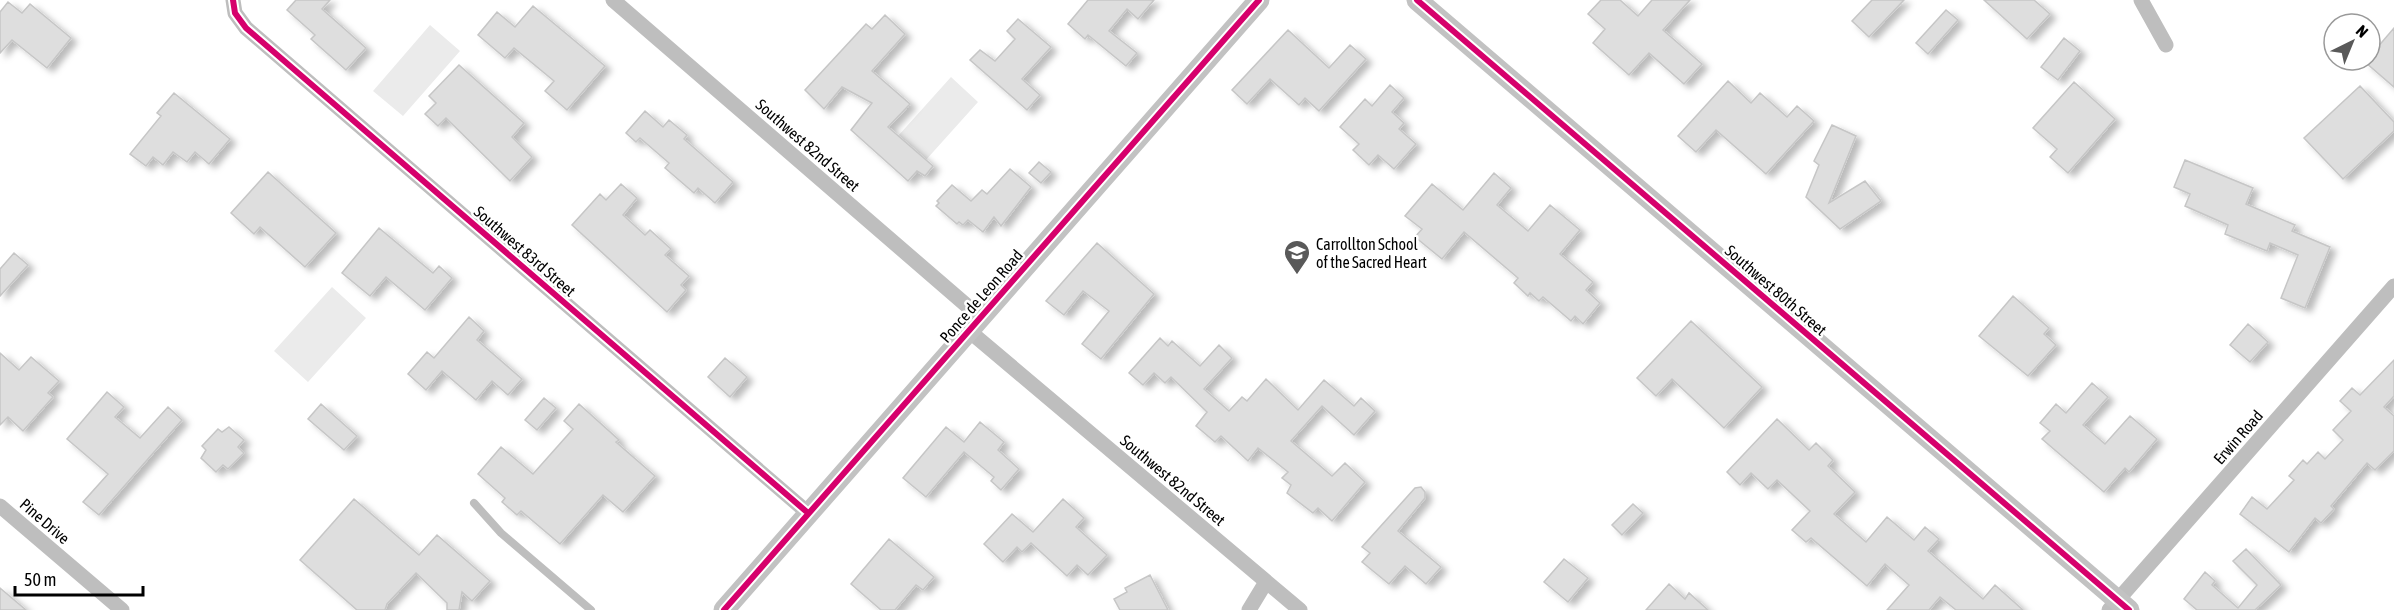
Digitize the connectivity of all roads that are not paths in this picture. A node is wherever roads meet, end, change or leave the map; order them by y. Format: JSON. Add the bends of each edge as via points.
{"nodes":[{"id":1,"x":613,"y":0,"type":"edge"},
{"id":2,"x":1259,"y":0,"type":"edge"},
{"id":3,"x":1417,"y":0,"type":"edge"},
{"id":4,"x":2141,"y":0,"type":"edge"},
{"id":5,"x":233,"y":1,"type":"edge"},
{"id":6,"x":2166,"y":45,"type":"dead end"},
{"id":7,"x":2394,"y":286,"type":"edge"},
{"id":8,"x":974,"y":324,"type":"junction"},
{"id":9,"x":474,"y":503,"type":"dead end"},
{"id":10,"x":0,"y":506,"type":"edge"},
{"id":11,"x":808,"y":513,"type":"junction"},
{"id":12,"x":1266,"y":582,"type":"junction"},
{"id":13,"x":2118,"y":607,"type":"edge"},
{"id":14,"x":122,"y":610,"type":"edge"},
{"id":15,"x":591,"y":610,"type":"edge"},
{"id":16,"x":724,"y":610,"type":"edge"},
{"id":17,"x":1249,"y":610,"type":"edge"},
{"id":18,"x":1300,"y":610,"type":"edge"}],
"edges":[{"from":1,"to":8,"type":"street","name":"Southwest 82nd Street"},
{"from":2,"to":8,"type":"street","name":"Ponce de Leon Road"},
{"from":3,"to":13,"type":"street","name":"Southwest 80th Street"},
{"from":4,"to":6,"type":"street"},
{"from":5,"to":11,"type":"street","name":"Southwest 83rd Street","via":[[235,13],[246,28]]},
{"from":7,"to":13,"type":"street","name":"Erwin Road"},
{"from":8,"to":11,"type":"street","name":"Ponce de Leon Road"},
{"from":8,"to":12,"type":"street","name":"Southwest 82nd Street"},
{"from":9,"to":15,"type":"lane","via":[[501,533]]},
{"from":10,"to":14,"type":"street","name":"Pine Drive"},
{"from":11,"to":16,"type":"street","name":"Ponce de Leon Road"},
{"from":12,"to":17,"type":"street"},
{"from":12,"to":18,"type":"street","name":"Southwest 82nd Street"}]}
